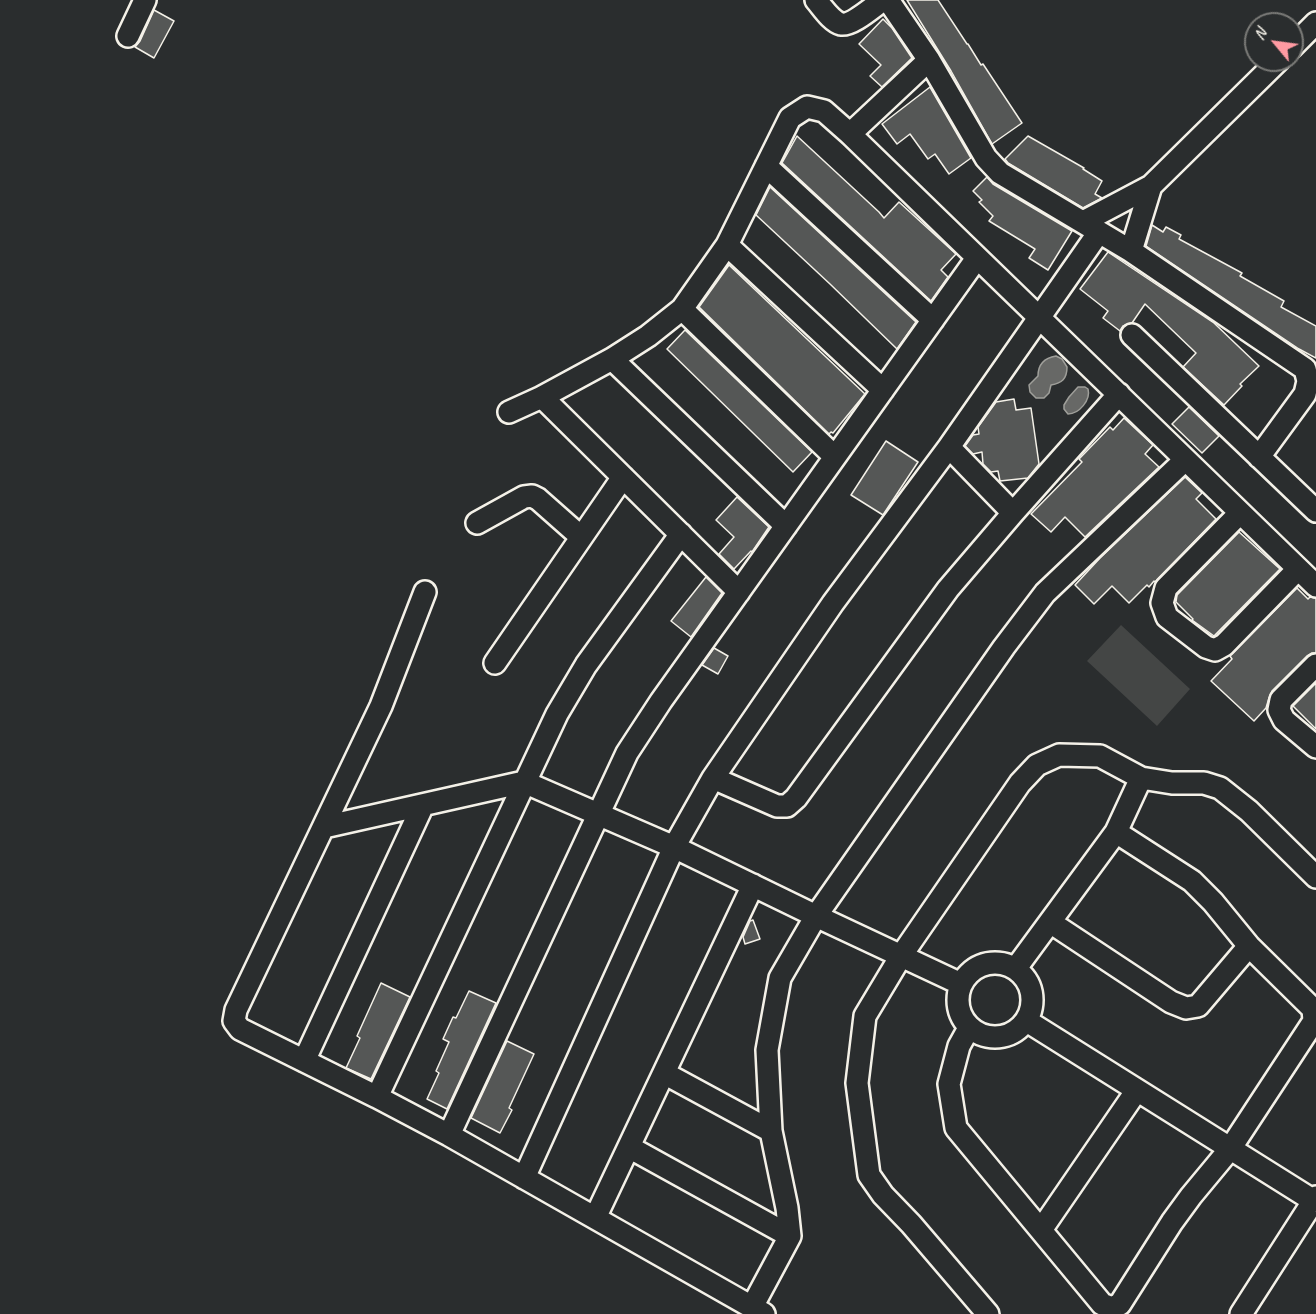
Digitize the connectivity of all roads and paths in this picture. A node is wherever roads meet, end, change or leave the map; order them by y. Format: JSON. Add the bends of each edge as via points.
{"nodes":[{"id":1,"x":145,"y":0,"type":"edge"},
{"id":2,"x":816,"y":0,"type":"edge"},
{"id":3,"x":884,"y":0,"type":"edge"},
{"id":4,"x":888,"y":0,"type":"edge"},
{"id":5,"x":1316,"y":23,"type":"edge"},
{"id":6,"x":1304,"y":35,"type":"edge"},
{"id":7,"x":128,"y":36,"type":"dead end"},
{"id":8,"x":928,"y":60,"type":"junction"},
{"id":9,"x":1267,"y":72,"type":"edge"},
{"id":10,"x":850,"y":134,"type":"junction"},
{"id":11,"x":766,"y":166,"type":"junction"},
{"id":12,"x":1151,"y":186,"type":"junction"},
{"id":13,"x":1091,"y":227,"type":"junction"},
{"id":14,"x":727,"y":245,"type":"junction"},
{"id":15,"x":1131,"y":251,"type":"junction"},
{"id":16,"x":977,"y":258,"type":"junction"},
{"id":17,"x":682,"y":309,"type":"junction"},
{"id":18,"x":1038,"y":318,"type":"junction"},
{"id":19,"x":933,"y":320,"type":"junction"},
{"id":20,"x":1132,"y":335,"type":"dead end"},
{"id":21,"x":612,"y":359,"type":"junction"},
{"id":22,"x":1312,"y":383,"type":"edge"},
{"id":23,"x":883,"y":390,"type":"junction"},
{"id":24,"x":1119,"y":394,"type":"junction"},
{"id":25,"x":542,"y":397,"type":"junction"},
{"id":26,"x":509,"y":412,"type":"dead end"},
{"id":27,"x":949,"y":447,"type":"junction"},
{"id":28,"x":835,"y":457,"type":"junction"},
{"id":29,"x":1259,"y":457,"type":"junction"},
{"id":30,"x":1185,"y":460,"type":"junction"},
{"id":31,"x":622,"y":477,"type":"junction"},
{"id":32,"x":1316,"y":511,"type":"edge"},
{"id":33,"x":1013,"y":513,"type":"junction"},
{"id":34,"x":1240,"y":513,"type":"junction"},
{"id":35,"x":477,"y":523,"type":"dead end"},
{"id":36,"x":786,"y":526,"type":"junction"},
{"id":37,"x":681,"y":534,"type":"junction"},
{"id":38,"x":581,"y":537,"type":"junction"},
{"id":39,"x":1298,"y":569,"type":"junction"},
{"id":40,"x":1316,"y":586,"type":"edge"},
{"id":41,"x":425,"y":592,"type":"dead end"},
{"id":42,"x":739,"y":592,"type":"junction"},
{"id":43,"x":495,"y":663,"type":"dead end"},
{"id":44,"x":1316,"y":665,"type":"edge"},
{"id":45,"x":1316,"y":747,"type":"edge"},
{"id":46,"x":713,"y":778,"type":"junction"},
{"id":47,"x":1141,"y":778,"type":"junction"},
{"id":48,"x":524,"y":782,"type":"junction"},
{"id":49,"x":423,"y":805,"type":"junction"},
{"id":50,"x":599,"y":813,"type":"junction"},
{"id":51,"x":324,"y":827,"type":"junction"},
{"id":52,"x":1116,"y":832,"type":"junction"},
{"id":53,"x":674,"y":847,"type":"junction"},
{"id":54,"x":1316,"y":876,"type":"edge"},
{"id":55,"x":753,"y":885,"type":"junction"},
{"id":56,"x":816,"y":916,"type":"junction"},
{"id":57,"x":1050,"y":922,"type":"junction"},
{"id":58,"x":1249,"y":946,"type":"junction"},
{"id":59,"x":902,"y":956,"type":"junction"},
{"id":60,"x":1016,"y":968,"type":"junction"},
{"id":61,"x":961,"y":984,"type":"junction"},
{"id":62,"x":1027,"y":1021,"type":"junction"},
{"id":63,"x":969,"y":1028,"type":"junction"},
{"id":64,"x":304,"y":1061,"type":"junction"},
{"id":65,"x":664,"y":1073,"type":"junction"},
{"id":66,"x":1137,"y":1090,"type":"junction"},
{"id":67,"x":377,"y":1096,"type":"junction"},
{"id":68,"x":771,"y":1131,"type":"junction"},
{"id":69,"x":449,"y":1136,"type":"junction"},
{"id":70,"x":629,"y":1147,"type":"junction"},
{"id":71,"x":1230,"y":1149,"type":"junction"},
{"id":72,"x":524,"y":1178,"type":"junction"},
{"id":73,"x":1315,"y":1199,"type":"edge"},
{"id":74,"x":595,"y":1218,"type":"junction"},
{"id":75,"x":1041,"y":1230,"type":"junction"},
{"id":76,"x":790,"y":1236,"type":"junction"},
{"id":77,"x":758,"y":1310,"type":"edge"},
{"id":78,"x":988,"y":1314,"type":"edge"},
{"id":79,"x":1241,"y":1314,"type":"edge"}],
"edges":[{"from":1,"to":7,"type":"street"},
{"from":2,"to":3,"type":"street","via":[[841,24],[850,23]]},
{"from":4,"to":8,"type":"street"},
{"from":5,"to":6,"type":"street"},
{"from":8,"to":10,"type":"street"},
{"from":8,"to":13,"type":"street","via":[[986,158],[1000,173]]},
{"from":9,"to":12,"type":"street"},
{"from":10,"to":11,"type":"street","via":[[824,111],[807,106],[790,118]]},
{"from":10,"to":16,"type":"street"},
{"from":11,"to":14,"type":"street"},
{"from":11,"to":19,"type":"street"},
{"from":12,"to":13,"type":"street"},
{"from":12,"to":15,"type":"street"},
{"from":13,"to":15,"type":"street"},
{"from":13,"to":18,"type":"street"},
{"from":14,"to":17,"type":"street"},
{"from":14,"to":23,"type":"street"},
{"from":15,"to":22,"type":"street","via":[[1305,369]]},
{"from":16,"to":18,"type":"street"},
{"from":16,"to":19,"type":"street"},
{"from":17,"to":21,"type":"street"},
{"from":17,"to":28,"type":"street"},
{"from":18,"to":24,"type":"street"},
{"from":18,"to":27,"type":"street"},
{"from":19,"to":23,"type":"street"},
{"from":20,"to":29,"type":"street"},
{"from":21,"to":25,"type":"street"},
{"from":21,"to":36,"type":"street"},
{"from":22,"to":29,"type":"street"},
{"from":23,"to":28,"type":"street"},
{"from":24,"to":30,"type":"street"},
{"from":24,"to":33,"type":"street"},
{"from":25,"to":26,"type":"street"},
{"from":25,"to":31,"type":"street"},
{"from":27,"to":33,"type":"street"},
{"from":27,"to":46,"type":"street","via":[[833,603]]},
{"from":28,"to":36,"type":"street"},
{"from":29,"to":32,"type":"street"},
{"from":30,"to":34,"type":"street"},
{"from":30,"to":56,"type":"street","via":[[1045,594]]},
{"from":31,"to":37,"type":"street"},
{"from":31,"to":38,"type":"street"},
{"from":33,"to":46,"type":"street","via":[[948,589],[787,806],[777,806]]},
{"from":34,"to":39,"type":"street"},
{"from":34,"to":39,"type":"street","via":[[1166,588],[1161,603],[1167,617],[1215,650]]},
{"from":35,"to":38,"type":"street","via":[[532,496]]},
{"from":36,"to":42,"type":"street"},
{"from":37,"to":42,"type":"street"},
{"from":37,"to":48,"type":"street","via":[[586,665]]},
{"from":38,"to":43,"type":"street"},
{"from":39,"to":40,"type":"street"},
{"from":41,"to":51,"type":"street","via":[[381,706]]},
{"from":42,"to":50,"type":"street","via":[[627,753]]},
{"from":44,"to":45,"type":"street","via":[[1281,700],[1279,710],[1284,720]]},
{"from":46,"to":53,"type":"street"},
{"from":47,"to":52,"type":"street"},
{"from":47,"to":54,"type":"street","via":[[1220,788],[1249,810]]},
{"from":47,"to":59,"type":"street","via":[[1100,756],[1059,755],[1037,765],[1020,783]]},
{"from":48,"to":49,"type":"street"},
{"from":48,"to":50,"type":"street"},
{"from":48,"to":67,"type":"street"},
{"from":49,"to":51,"type":"street"},
{"from":49,"to":64,"type":"street"},
{"from":50,"to":53,"type":"street"},
{"from":50,"to":69,"type":"street"},
{"from":51,"to":64,"type":"street","via":[[234,1021],[240,1029]]},
{"from":52,"to":57,"type":"street"},
{"from":52,"to":58,"type":"street","via":[[1192,881]]},
{"from":53,"to":55,"type":"street"},
{"from":53,"to":72,"type":"street"},
{"from":55,"to":56,"type":"street"},
{"from":55,"to":65,"type":"street"},
{"from":56,"to":59,"type":"street"},
{"from":56,"to":68,"type":"street","via":[[780,978],[767,1050]]},
{"from":57,"to":58,"type":"street","via":[[1186,1008],[1198,1006]]},
{"from":57,"to":60,"type":"street"},
{"from":58,"to":71,"type":"street","via":[[1312,1009],[1314,1021]]},
{"from":59,"to":61,"type":"street"},
{"from":59,"to":78,"type":"street","via":[[865,1016],[857,1083],[869,1175]]},
{"from":60,"to":61,"type":"street","via":[[996,962],[975,968]]},
{"from":60,"to":62,"type":"street","via":[[1029,983],[1033,1002]]},
{"from":61,"to":63,"type":"street","via":[[957,1007]]},
{"from":62,"to":63,"type":"street","via":[[1015,1033],[999,1038],[983,1036]]},
{"from":62,"to":66,"type":"street"},
{"from":63,"to":75,"type":"street","via":[[959,1046],[950,1084],[956,1128]]},
{"from":64,"to":67,"type":"street"},
{"from":65,"to":68,"type":"street"},
{"from":65,"to":70,"type":"street"},
{"from":66,"to":71,"type":"street"},
{"from":66,"to":75,"type":"street"},
{"from":67,"to":69,"type":"street"},
{"from":68,"to":76,"type":"street","via":[[788,1208]]},
{"from":69,"to":72,"type":"street"},
{"from":70,"to":74,"type":"street"},
{"from":70,"to":76,"type":"street"},
{"from":71,"to":73,"type":"street"},
{"from":71,"to":75,"type":"street","via":[[1172,1222],[1120,1304],[1112,1308],[1102,1304]]},
{"from":72,"to":74,"type":"street"},
{"from":73,"to":79,"type":"street"},
{"from":74,"to":77,"type":"street"},
{"from":76,"to":77,"type":"street"}]}
